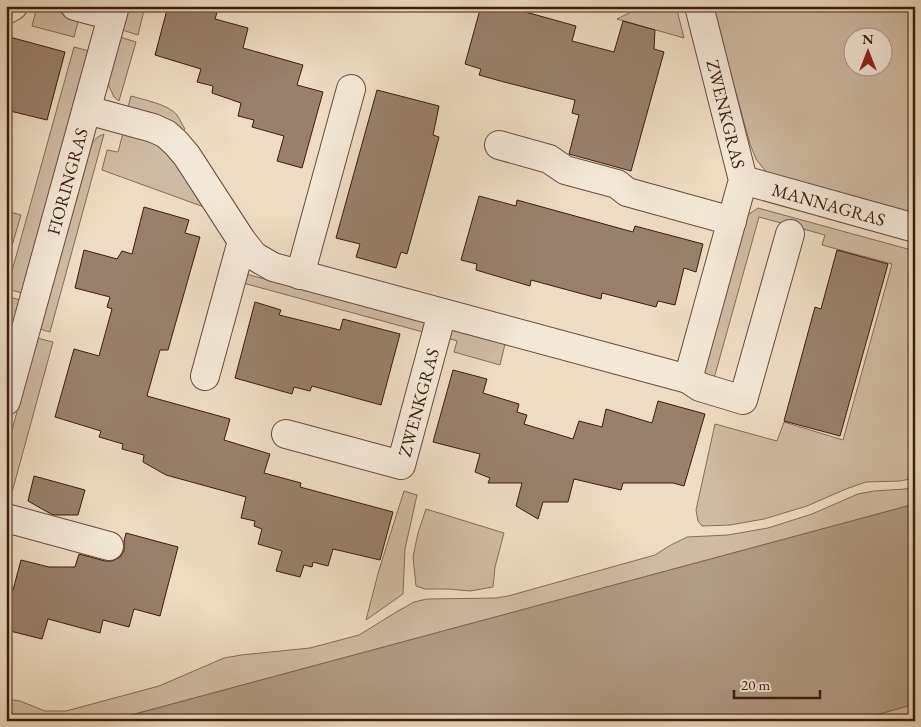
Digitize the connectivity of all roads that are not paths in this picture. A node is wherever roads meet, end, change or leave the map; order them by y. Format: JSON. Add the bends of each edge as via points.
{"nodes":[{"id":1,"x":13,"y":6,"type":"edge"},
{"id":2,"x":75,"y":6,"type":"edge"},
{"id":3,"x":699,"y":6,"type":"edge"},
{"id":4,"x":6,"y":10,"type":"edge"},
{"id":5,"x":114,"y":11,"type":"edge"},
{"id":6,"x":351,"y":89,"type":"dead end"},
{"id":7,"x":87,"y":110,"type":"junction"},
{"id":8,"x":499,"y":145,"type":"dead end"},
{"id":9,"x":743,"y":180,"type":"junction"},
{"id":10,"x":732,"y":221,"type":"junction"},
{"id":11,"x":915,"y":228,"type":"edge"},
{"id":12,"x":790,"y":234,"type":"dead end"},
{"id":13,"x":242,"y":241,"type":"junction"},
{"id":14,"x":300,"y":275,"type":"junction"},
{"id":15,"x":442,"y":314,"type":"junction"},
{"id":16,"x":14,"y":346,"type":"edge"},
{"id":17,"x":205,"y":376,"type":"dead end"},
{"id":18,"x":688,"y":379,"type":"junction"},
{"id":19,"x":6,"y":401,"type":"edge"},
{"id":20,"x":286,"y":434,"type":"dead end"},
{"id":21,"x":6,"y":518,"type":"edge"},
{"id":22,"x":109,"y":546,"type":"dead end"}],
"edges":[{"from":1,"to":4,"type":"street"},
{"from":2,"to":5,"type":"street","name":"FIORINGRAS"},
{"from":3,"to":9,"type":"street","name":"ZWENKGRAS"},
{"from":5,"to":7,"type":"street","name":"FIORINGRAS"},
{"from":6,"to":14,"type":"street"},
{"from":7,"to":13,"type":"street","via":[[153,128],[176,142]]},
{"from":7,"to":16,"type":"street","name":"FIORINGRAS"},
{"from":8,"to":10,"type":"street","via":[[548,159],[565,170],[617,184],[627,192]]},
{"from":9,"to":10,"type":"street","name":"ZWENKGRAS"},
{"from":9,"to":11,"type":"street","name":"MANNAGRAS"},
{"from":10,"to":18,"type":"street","name":"ZWENKGRAS"},
{"from":12,"to":18,"type":"street","via":[[744,400],[700,387]]},
{"from":13,"to":14,"type":"street","via":[[254,256],[272,267]]},
{"from":13,"to":17,"type":"street"},
{"from":14,"to":15,"type":"street"},
{"from":15,"to":18,"type":"street"},
{"from":15,"to":20,"type":"street","name":"ZWENKGRAS","via":[[401,465]]},
{"from":16,"to":19,"type":"street","name":"FIORINGRAS"},
{"from":21,"to":22,"type":"street"}]}
